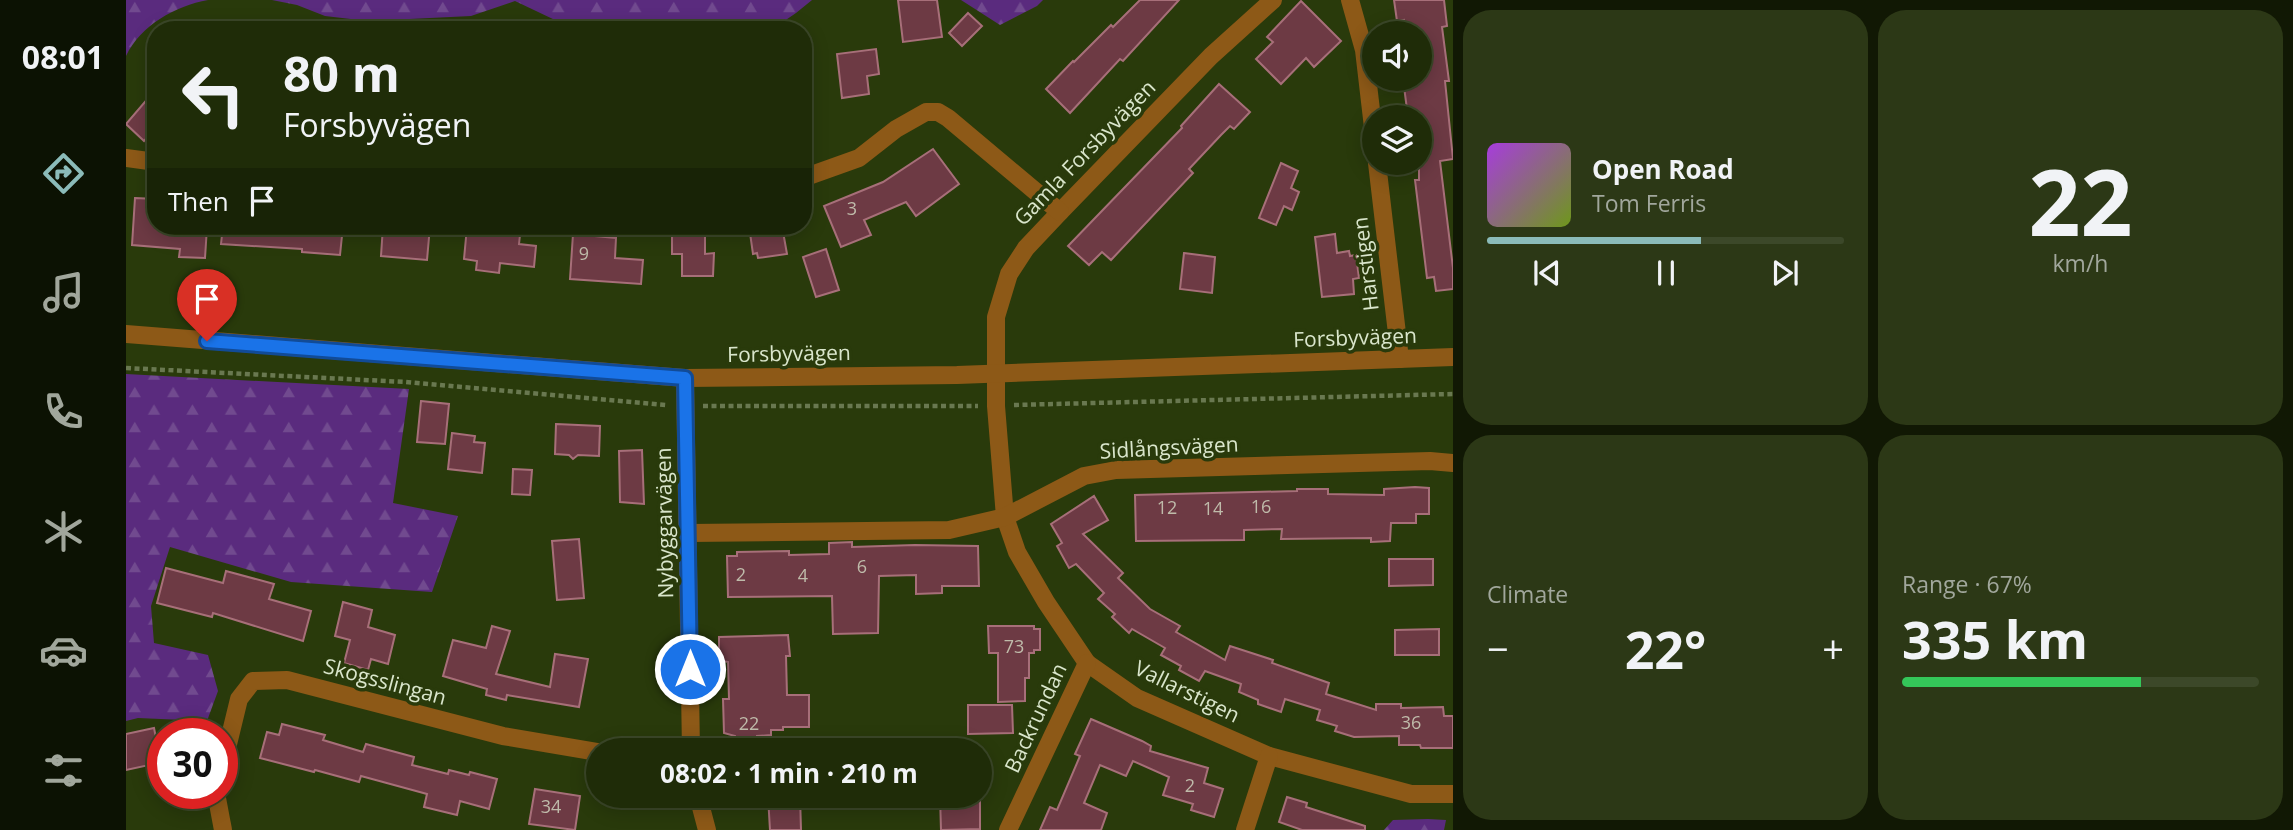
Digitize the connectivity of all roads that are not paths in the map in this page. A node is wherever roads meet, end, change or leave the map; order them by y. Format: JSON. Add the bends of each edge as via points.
{"nodes":[{"id":1,"x":1273,"y":0,"type":"edge"},
{"id":2,"x":1350,"y":0,"type":"edge"},
{"id":3,"x":1370,"y":105,"type":"edge"},
{"id":4,"x":126,"y":158,"type":"edge"},
{"id":5,"x":147,"y":161,"type":"edge"},
{"id":6,"x":812,"y":175,"type":"edge"},
{"id":7,"x":1378,"y":175,"type":"edge"},
{"id":8,"x":1060,"y":212,"type":"junction"},
{"id":9,"x":126,"y":334,"type":"edge"},
{"id":10,"x":1453,"y":357,"type":"edge"},
{"id":11,"x":1400,"y":359,"type":"junction"},
{"id":12,"x":995,"y":372,"type":"junction"},
{"id":13,"x":685,"y":378,"type":"junction"},
{"id":14,"x":1453,"y":463,"type":"edge"},
{"id":15,"x":1005,"y":517,"type":"junction"},
{"id":16,"x":689,"y":533,"type":"junction"},
{"id":17,"x":1087,"y":663,"type":"junction"},
{"id":18,"x":234,"y":718,"type":"edge"},
{"id":19,"x":691,"y":738,"type":"edge"},
{"id":20,"x":586,"y":750,"type":"edge"},
{"id":21,"x":1269,"y":756,"type":"junction"},
{"id":22,"x":1453,"y":794,"type":"edge"},
{"id":23,"x":701,"y":808,"type":"edge"},
{"id":24,"x":219,"y":809,"type":"edge"},
{"id":25,"x":223,"y":830,"type":"edge"},
{"id":26,"x":706,"y":830,"type":"edge"},
{"id":27,"x":1008,"y":830,"type":"edge"},
{"id":28,"x":1245,"y":830,"type":"edge"}],
"edges":[{"from":1,"to":8,"type":"street","name":"Gamla Forsbyvägen","via":[[1211,56]]},
{"from":2,"to":3,"type":"street","via":[[1364,50]]},
{"from":4,"to":5,"type":"street"},
{"from":6,"to":8,"type":"street","via":[[859,158],[916,117],[937,112]]},
{"from":7,"to":11,"type":"street","name":"Harstigen"},
{"from":8,"to":12,"type":"street","name":"Gamla Forsbyvägen","via":[[1009,274],[996,317]]},
{"from":9,"to":13,"type":"street","name":"Forsbyvägen"},
{"from":10,"to":11,"type":"street","name":"Forsbyvägen"},
{"from":11,"to":12,"type":"street","name":"Forsbyvägen"},
{"from":12,"to":13,"type":"street","name":"Forsbyvägen"},
{"from":12,"to":15,"type":"street","name":"Vallarstigen"},
{"from":13,"to":16,"type":"street","name":"Nybyggarvägen"},
{"from":14,"to":15,"type":"street","name":"Sidlångsvägen","via":[[1116,470],[1084,476]]},
{"from":15,"to":16,"type":"street","name":"Sidlångsvägen","via":[[949,530]]},
{"from":15,"to":17,"type":"street","name":"Vallarstigen","via":[[1017,552]]},
{"from":16,"to":19,"type":"street","name":"Nybyggarvägen"},
{"from":17,"to":21,"type":"street","name":"Vallarstigen","via":[[1137,698]]},
{"from":17,"to":27,"type":"street","name":"Backrundan"},
{"from":18,"to":20,"type":"street","name":"Skogsslingan","via":[[239,699],[253,681],[286,680],[503,736]]},
{"from":21,"to":22,"type":"street","name":"Vallarstigen","via":[[1411,794]]},
{"from":21,"to":28,"type":"street"},
{"from":23,"to":26,"type":"street"},
{"from":24,"to":25,"type":"street"}]}
